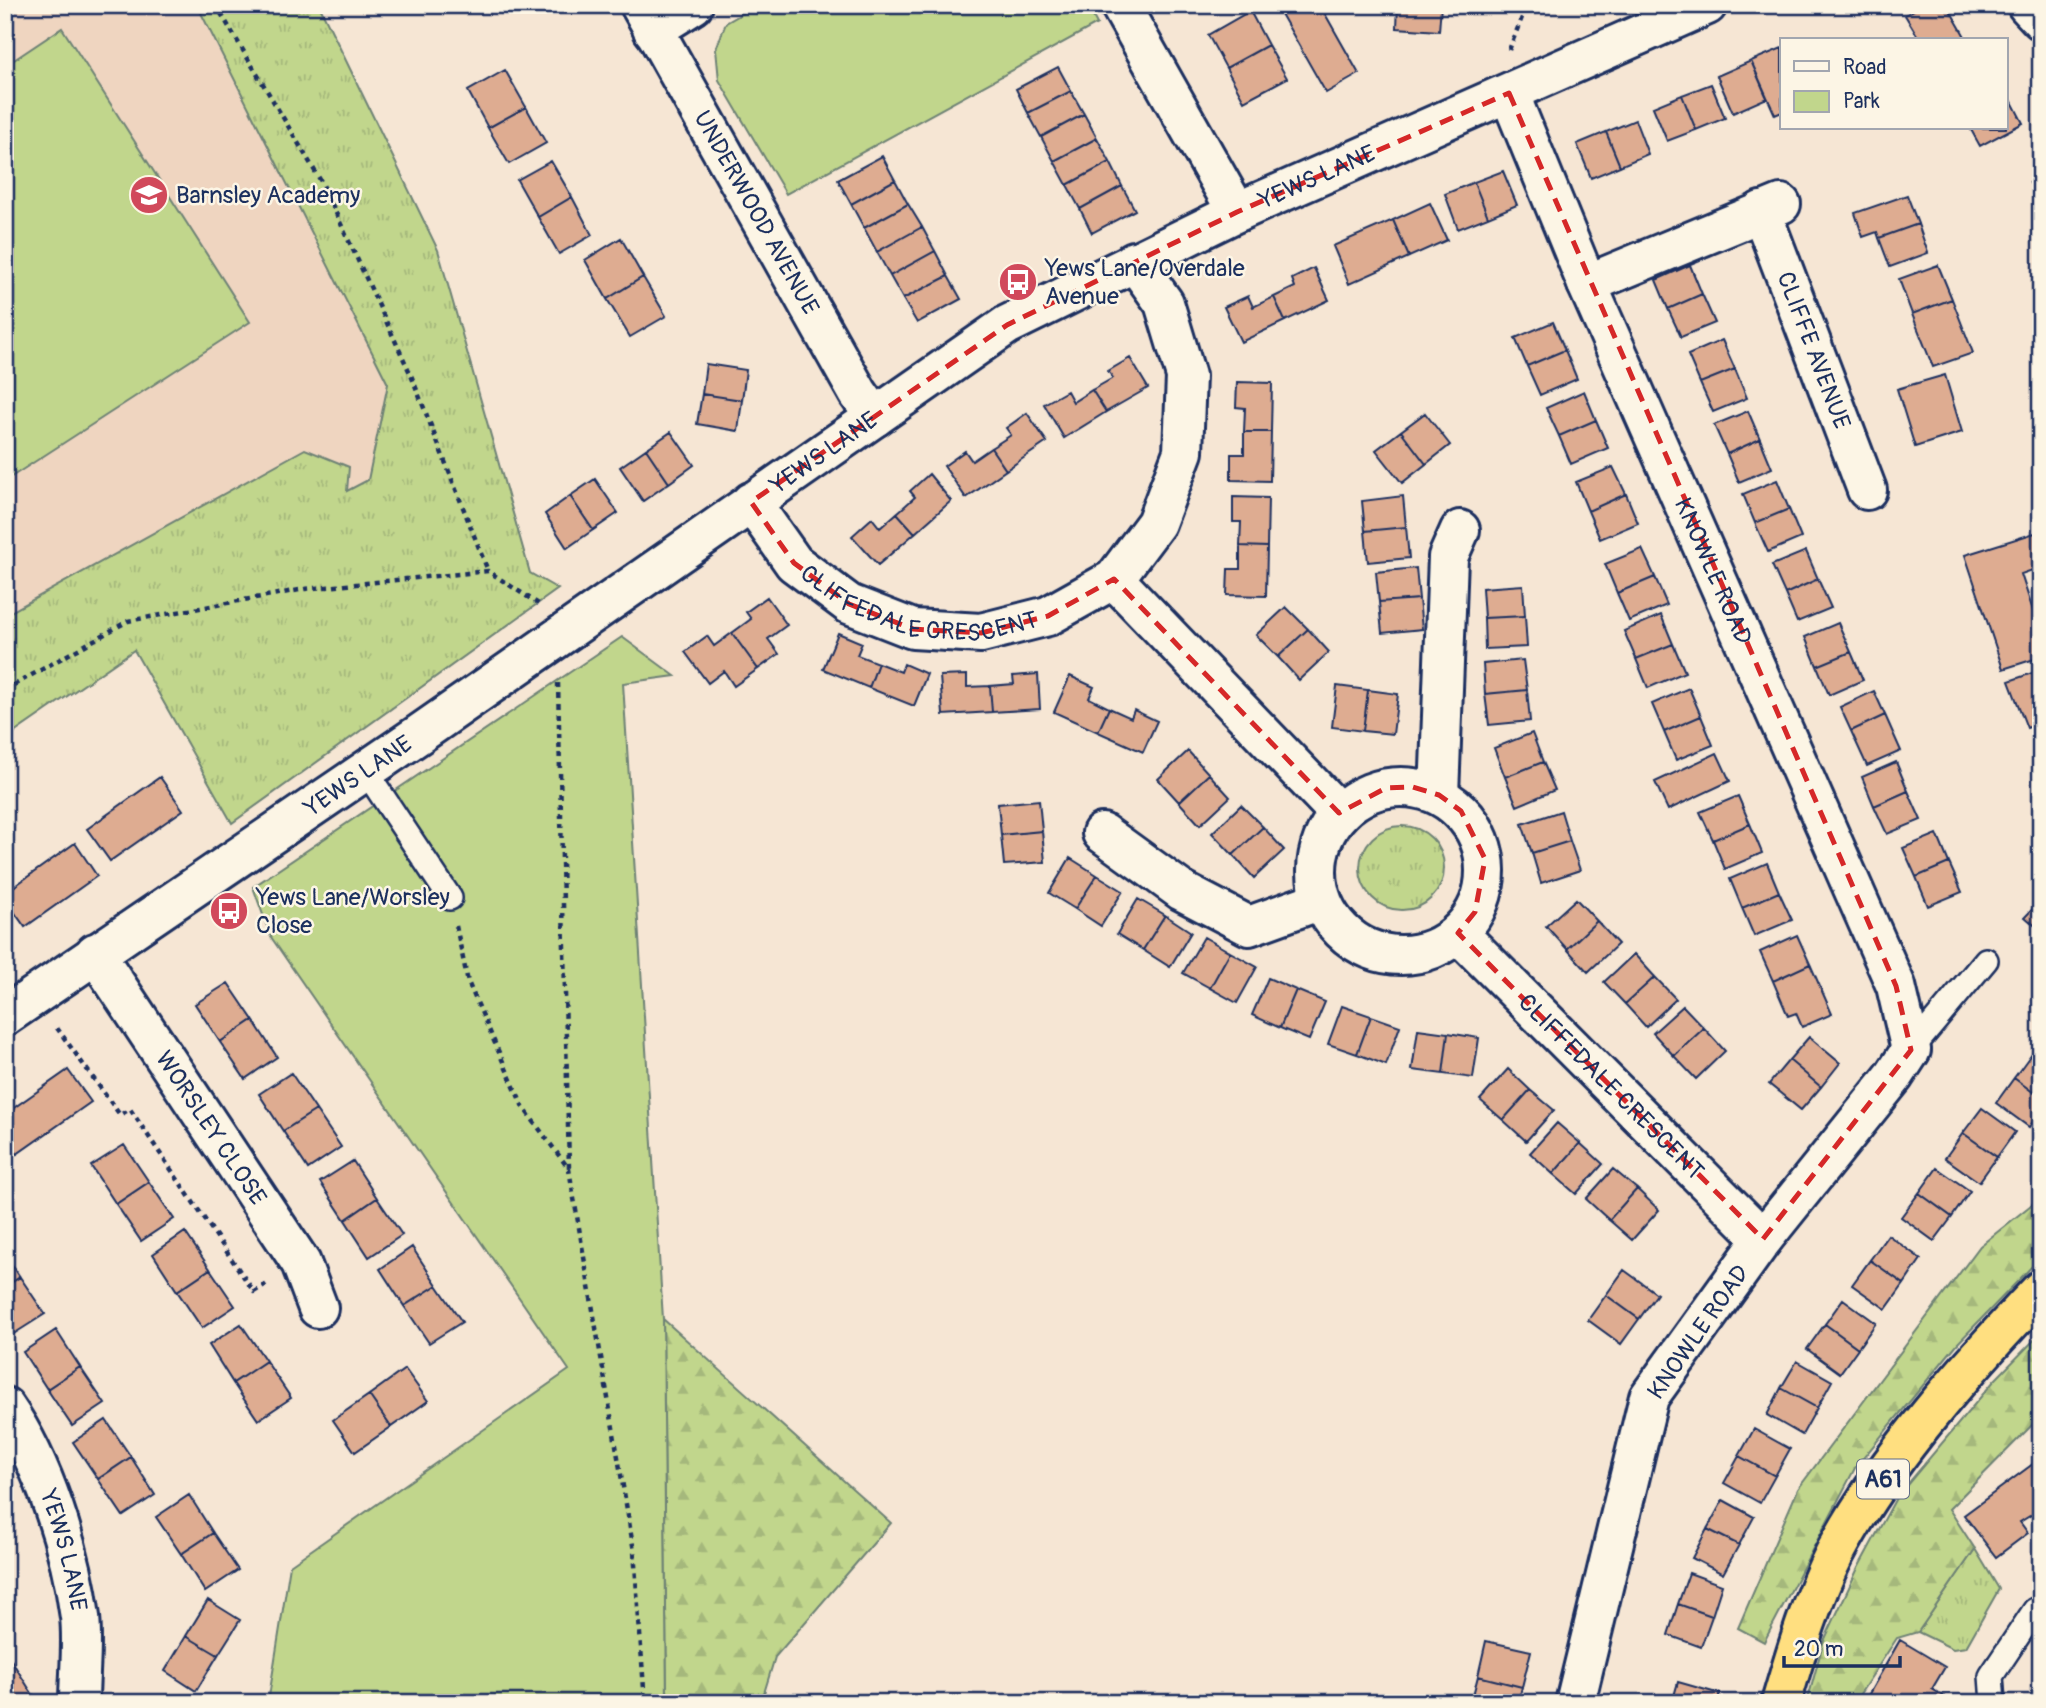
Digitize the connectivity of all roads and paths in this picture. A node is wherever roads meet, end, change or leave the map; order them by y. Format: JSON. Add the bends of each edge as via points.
{"nodes":[{"id":1,"x":216,"y":5,"type":"edge"},
{"id":2,"x":693,"y":5,"type":"edge"},
{"id":3,"x":1120,"y":5,"type":"edge"},
{"id":4,"x":1707,"y":5,"type":"edge"},
{"id":5,"x":2027,"y":5,"type":"edge"},
{"id":6,"x":646,"y":18,"type":"edge"},
{"id":7,"x":2041,"y":20,"type":"edge"},
{"id":8,"x":1629,"y":22,"type":"edge"},
{"id":9,"x":1509,"y":93,"type":"junction"},
{"id":10,"x":1237,"y":212,"type":"junction"},
{"id":11,"x":1134,"y":261,"type":"junction"},
{"id":12,"x":1587,"y":284,"type":"junction"},
{"id":13,"x":875,"y":417,"type":"junction"},
{"id":14,"x":1867,"y":490,"type":"dead end"},
{"id":15,"x":751,"y":502,"type":"junction"},
{"id":16,"x":1460,"y":530,"type":"dead end"},
{"id":17,"x":488,"y":571,"type":"junction"},
{"id":18,"x":1114,"y":579,"type":"junction"},
{"id":19,"x":558,"y":639,"type":"junction"},
{"id":20,"x":5,"y":690,"type":"edge"},
{"id":21,"x":365,"y":770,"type":"junction"},
{"id":22,"x":1439,"y":795,"type":"junction"},
{"id":23,"x":1339,"y":813,"type":"junction"},
{"id":24,"x":1102,"y":834,"type":"dead end"},
{"id":25,"x":450,"y":898,"type":"joint"},
{"id":26,"x":1321,"y":900,"type":"junction"},
{"id":27,"x":1458,"y":933,"type":"junction"},
{"id":28,"x":95,"y":953,"type":"junction"},
{"id":29,"x":1986,"y":960,"type":"dead end"},
{"id":30,"x":20,"y":1006,"type":"edge"},
{"id":31,"x":1910,"y":1050,"type":"junction"},
{"id":32,"x":569,"y":1169,"type":"junction"},
{"id":33,"x":1763,"y":1239,"type":"junction"},
{"id":34,"x":301,"y":1263,"type":"junction"},
{"id":35,"x":2041,"y":1290,"type":"edge"},
{"id":36,"x":318,"y":1308,"type":"dead end"},
{"id":37,"x":5,"y":1407,"type":"edge"},
{"id":38,"x":2035,"y":1610,"type":"dead end"},
{"id":39,"x":79,"y":1703,"type":"edge"},
{"id":40,"x":645,"y":1703,"type":"edge"},
{"id":41,"x":1574,"y":1703,"type":"edge"},
{"id":42,"x":1781,"y":1703,"type":"edge"},
{"id":43,"x":1993,"y":1703,"type":"edge"}],
"edges":[{"from":1,"to":17,"type":"path","via":[[322,183],[411,375]]},
{"from":2,"to":6,"type":"street"},
{"from":3,"to":10,"type":"street"},
{"from":4,"to":8,"type":"street","name":"YEWS LANE"},
{"from":5,"to":7,"type":"street"},
{"from":6,"to":13,"type":"street","name":"UNDERWOOD AVENUE"},
{"from":8,"to":9,"type":"street","name":"YEWS LANE"},
{"from":9,"to":10,"type":"street","name":"YEWS LANE"},
{"from":9,"to":12,"type":"street","name":"KNOWLE ROAD"},
{"from":10,"to":11,"type":"street","name":"YEWS LANE"},
{"from":11,"to":13,"type":"street","name":"YEWS LANE","via":[[1007,325]]},
{"from":11,"to":18,"type":"street","name":"CLIFFEDALE CRESCENT","via":[[1164,303],[1186,376],[1184,452],[1156,523]]},
{"from":12,"to":14,"type":"street","name":"CLIFFE AVENUE","via":[[1771,207]]},
{"from":12,"to":31,"type":"street","name":"KNOWLE ROAD","via":[[1896,986]]},
{"from":13,"to":15,"type":"street","name":"YEWS LANE"},
{"from":15,"to":18,"type":"street","name":"CLIFFEDALE CRESCENT","via":[[794,563],[849,604],[913,629],[981,633],[1048,616]]},
{"from":15,"to":19,"type":"street","name":"YEWS LANE"},
{"from":16,"to":22,"type":"street","via":[[1448,557]]},
{"from":17,"to":19,"type":"path","via":[[539,603]]},
{"from":17,"to":20,"type":"path","via":[[306,589],[128,621]]},
{"from":18,"to":23,"type":"street"},
{"from":19,"to":21,"type":"street","name":"YEWS LANE"},
{"from":19,"to":32,"type":"path"},
{"from":21,"to":25,"type":"lane"},
{"from":21,"to":28,"type":"street","name":"YEWS LANE"},
{"from":22,"to":23,"type":"street","via":[[1413,787],[1386,788],[1360,797]]},
{"from":22,"to":27,"type":"street","via":[[1461,811],[1485,859],[1484,887],[1475,912]]},
{"from":23,"to":26,"type":"street","via":[[1324,837],[1317,864]]},
{"from":24,"to":26,"type":"street","via":[[1182,891],[1249,926]]},
{"from":25,"to":32,"type":"path","via":[[468,982],[523,1107]]},
{"from":26,"to":27,"type":"street","via":[[1352,939],[1377,952],[1434,949]]},
{"from":27,"to":33,"type":"street","name":"CLIFFEDALE CRESCENT"},
{"from":28,"to":30,"type":"street","name":"YEWS LANE"},
{"from":28,"to":34,"type":"street","name":"WORSLEY CLOSE"},
{"from":29,"to":31,"type":"lane","name":"KNOWLE ROAD"},
{"from":30,"to":34,"type":"path","via":[[120,1115],[130,1109],[254,1292]]},
{"from":31,"to":33,"type":"street","name":"KNOWLE ROAD"},
{"from":32,"to":40,"type":"path","via":[[634,1551]]},
{"from":33,"to":41,"type":"street","name":"KNOWLE ROAD","via":[[1649,1397]]},
{"from":34,"to":36,"type":"street","name":"WORSLEY CLOSE"},
{"from":35,"to":42,"type":"highway","number":"A61","via":[[1974,1360],[1880,1482],[1835,1553],[1802,1629]]},
{"from":37,"to":39,"type":"street","name":"YEWS LANE","via":[[21,1430],[68,1557],[80,1619]]},
{"from":38,"to":43,"type":"lane","via":[[1992,1675]]}]}
